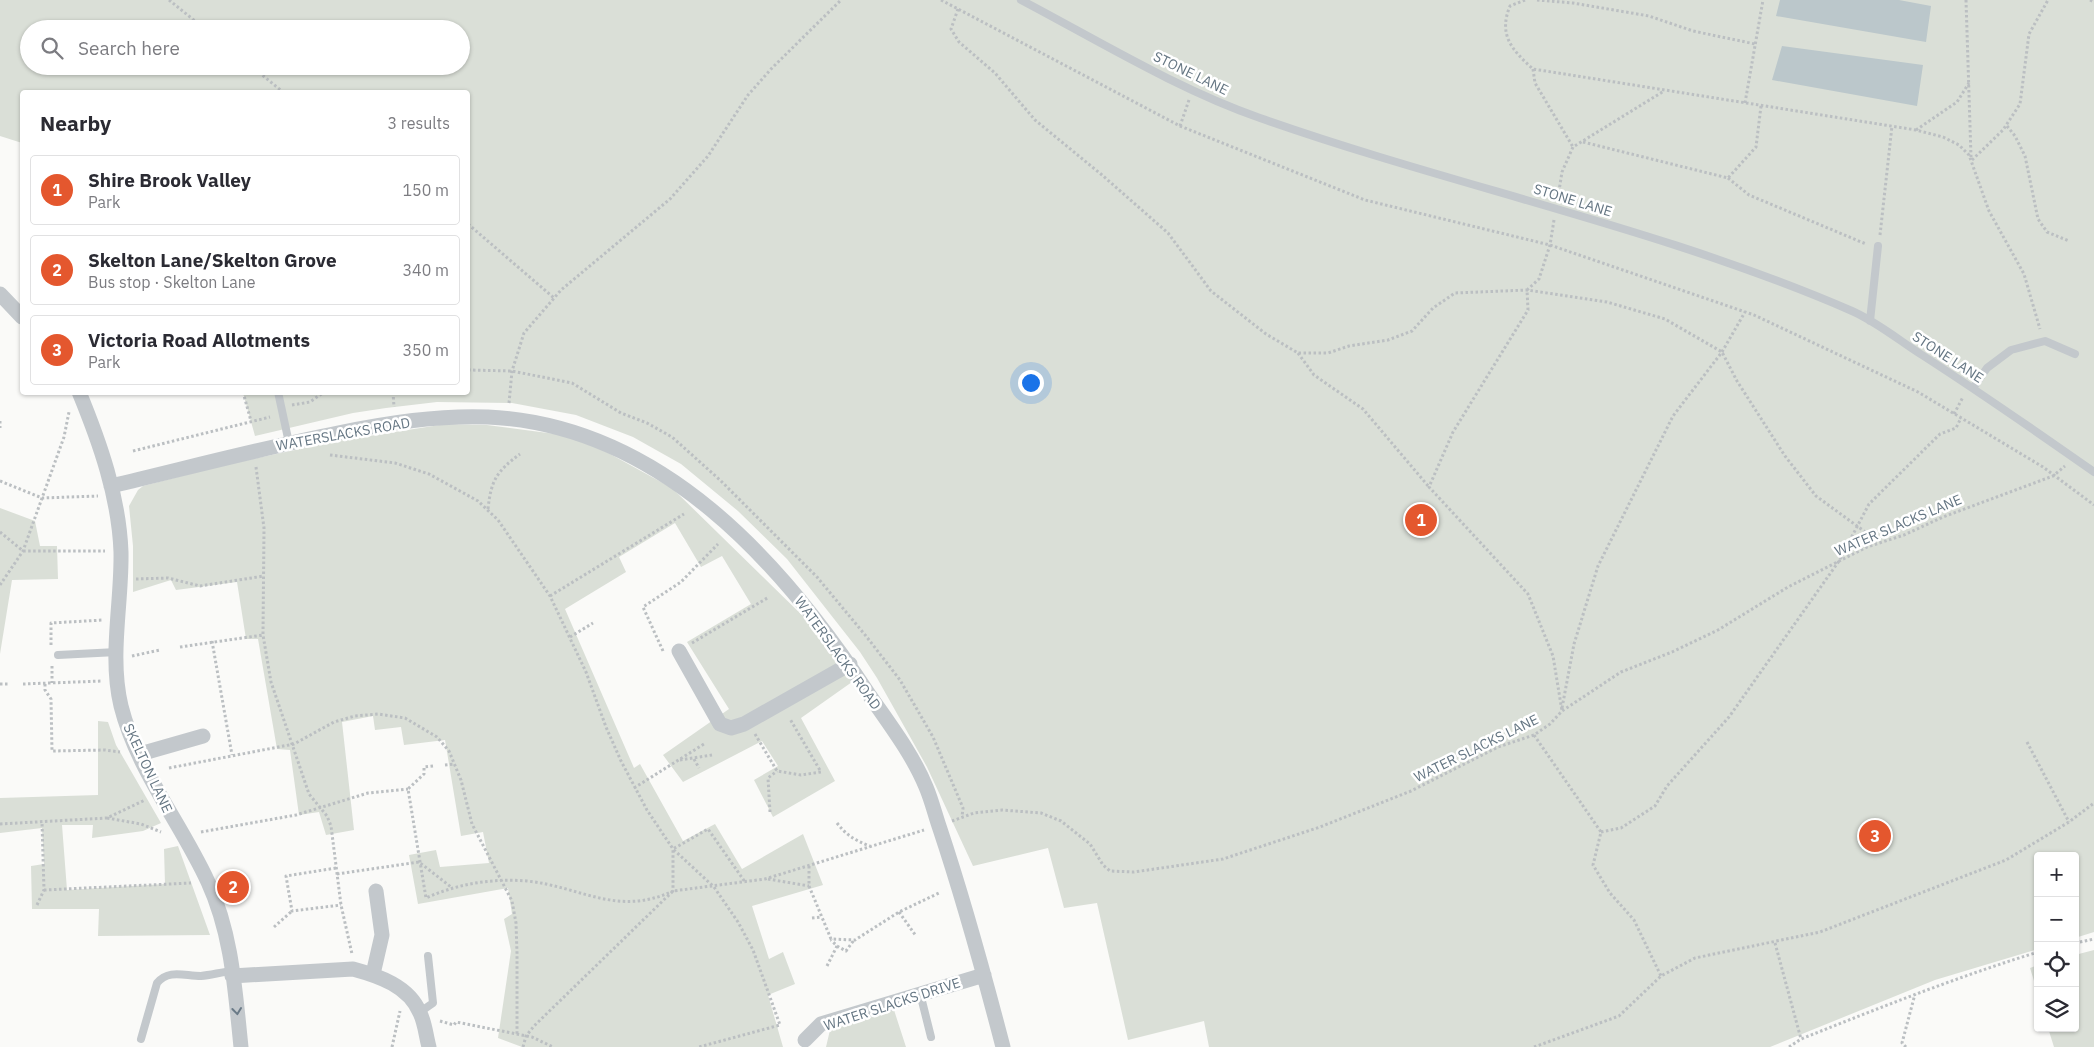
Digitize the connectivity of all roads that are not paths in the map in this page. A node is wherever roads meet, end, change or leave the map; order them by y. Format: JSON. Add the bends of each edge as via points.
{"nodes":[{"id":1,"x":1021,"y":0,"type":"edge"},
{"id":2,"x":1878,"y":246,"type":"road end"},
{"id":3,"x":2,"y":301,"type":"edge"},
{"id":4,"x":20,"y":315,"type":"edge"},
{"id":5,"x":1870,"y":321,"type":"junction"},
{"id":6,"x":2075,"y":354,"type":"dead end"},
{"id":7,"x":1971,"y":387,"type":"junction"},
{"id":8,"x":80,"y":395,"type":"edge"},
{"id":9,"x":279,"y":395,"type":"edge"},
{"id":10,"x":289,"y":442,"type":"junction"},
{"id":11,"x":2094,"y":472,"type":"edge"},
{"id":12,"x":112,"y":491,"type":"junction"},
{"id":13,"x":117,"y":652,"type":"junction"},
{"id":14,"x":677,"y":652,"type":"road end"},
{"id":15,"x":58,"y":655,"type":"dead end"},
{"id":16,"x":850,"y":664,"type":"junction"},
{"id":17,"x":203,"y":736,"type":"dead end"},
{"id":18,"x":140,"y":754,"type":"junction"},
{"id":19,"x":376,"y":891,"type":"dead end"},
{"id":20,"x":428,"y":956,"type":"dead end"},
{"id":21,"x":232,"y":974,"type":"junction"},
{"id":22,"x":373,"y":974,"type":"junction"},
{"id":23,"x":984,"y":975,"type":"junction"},
{"id":24,"x":920,"y":993,"type":"junction"},
{"id":25,"x":420,"y":1012,"type":"junction"},
{"id":26,"x":931,"y":1037,"type":"dead end"},
{"id":27,"x":141,"y":1039,"type":"dead end"},
{"id":28,"x":805,"y":1040,"type":"dead end"},
{"id":29,"x":240,"y":1047,"type":"edge"},
{"id":30,"x":429,"y":1047,"type":"edge"},
{"id":31,"x":1003,"y":1047,"type":"edge"}],
"edges":[{"from":1,"to":5,"type":"lane","name":"STONE LANE","via":[[1193,90],[1257,117],[1381,158],[1557,207],[1750,271],[1855,312]]},
{"from":2,"to":5,"type":"lane"},
{"from":3,"to":4,"type":"street"},
{"from":5,"to":7,"type":"lane","name":"STONE LANE"},
{"from":6,"to":7,"type":"lane","via":[[2045,341],[2010,350],[1987,368]]},
{"from":7,"to":11,"type":"lane","name":"STONE LANE"},
{"from":8,"to":12,"type":"street","name":"SKELTON LANE","via":[[103,454]]},
{"from":9,"to":10,"type":"lane"},
{"from":10,"to":12,"type":"street","name":"WATERSLACKS ROAD"},
{"from":10,"to":16,"type":"street","name":"WATERSLACKS ROAD","via":[[396,422],[484,417],[542,424],[603,443],[635,456],[686,488],[760,555],[815,617]]},
{"from":12,"to":13,"type":"street","name":"SKELTON LANE","via":[[121,551]]},
{"from":13,"to":15,"type":"lane"},
{"from":13,"to":18,"type":"street","name":"SKELTON LANE","via":[[116,681],[128,729]]},
{"from":14,"to":16,"type":"street","via":[[720,724],[731,728],[744,724]]},
{"from":16,"to":23,"type":"street","name":"WATERSLACKS ROAD","via":[[926,787],[960,887]]},
{"from":17,"to":18,"type":"street"},
{"from":18,"to":21,"type":"street","name":"SKELTON LANE","via":[[158,794],[191,837],[226,931]]},
{"from":19,"to":22,"type":"street","via":[[382,935]]},
{"from":20,"to":25,"type":"lane","via":[[433,1003]]},
{"from":21,"to":22,"type":"street","via":[[354,969]]},
{"from":21,"to":27,"type":"lane","via":[[172,974],[162,977],[156,983]]},
{"from":21,"to":29,"type":"street","name":"SKELTON LANE","one_way":true},
{"from":22,"to":25,"type":"street","via":[[392,982]]},
{"from":23,"to":24,"type":"street","name":"WATER SLACKS DRIVE"},
{"from":23,"to":31,"type":"street","name":"WATERSLACKS ROAD"},
{"from":24,"to":26,"type":"lane"},
{"from":24,"to":28,"type":"street","name":"WATER SLACKS DRIVE","via":[[821,1024]]},
{"from":25,"to":30,"type":"street"}]}
